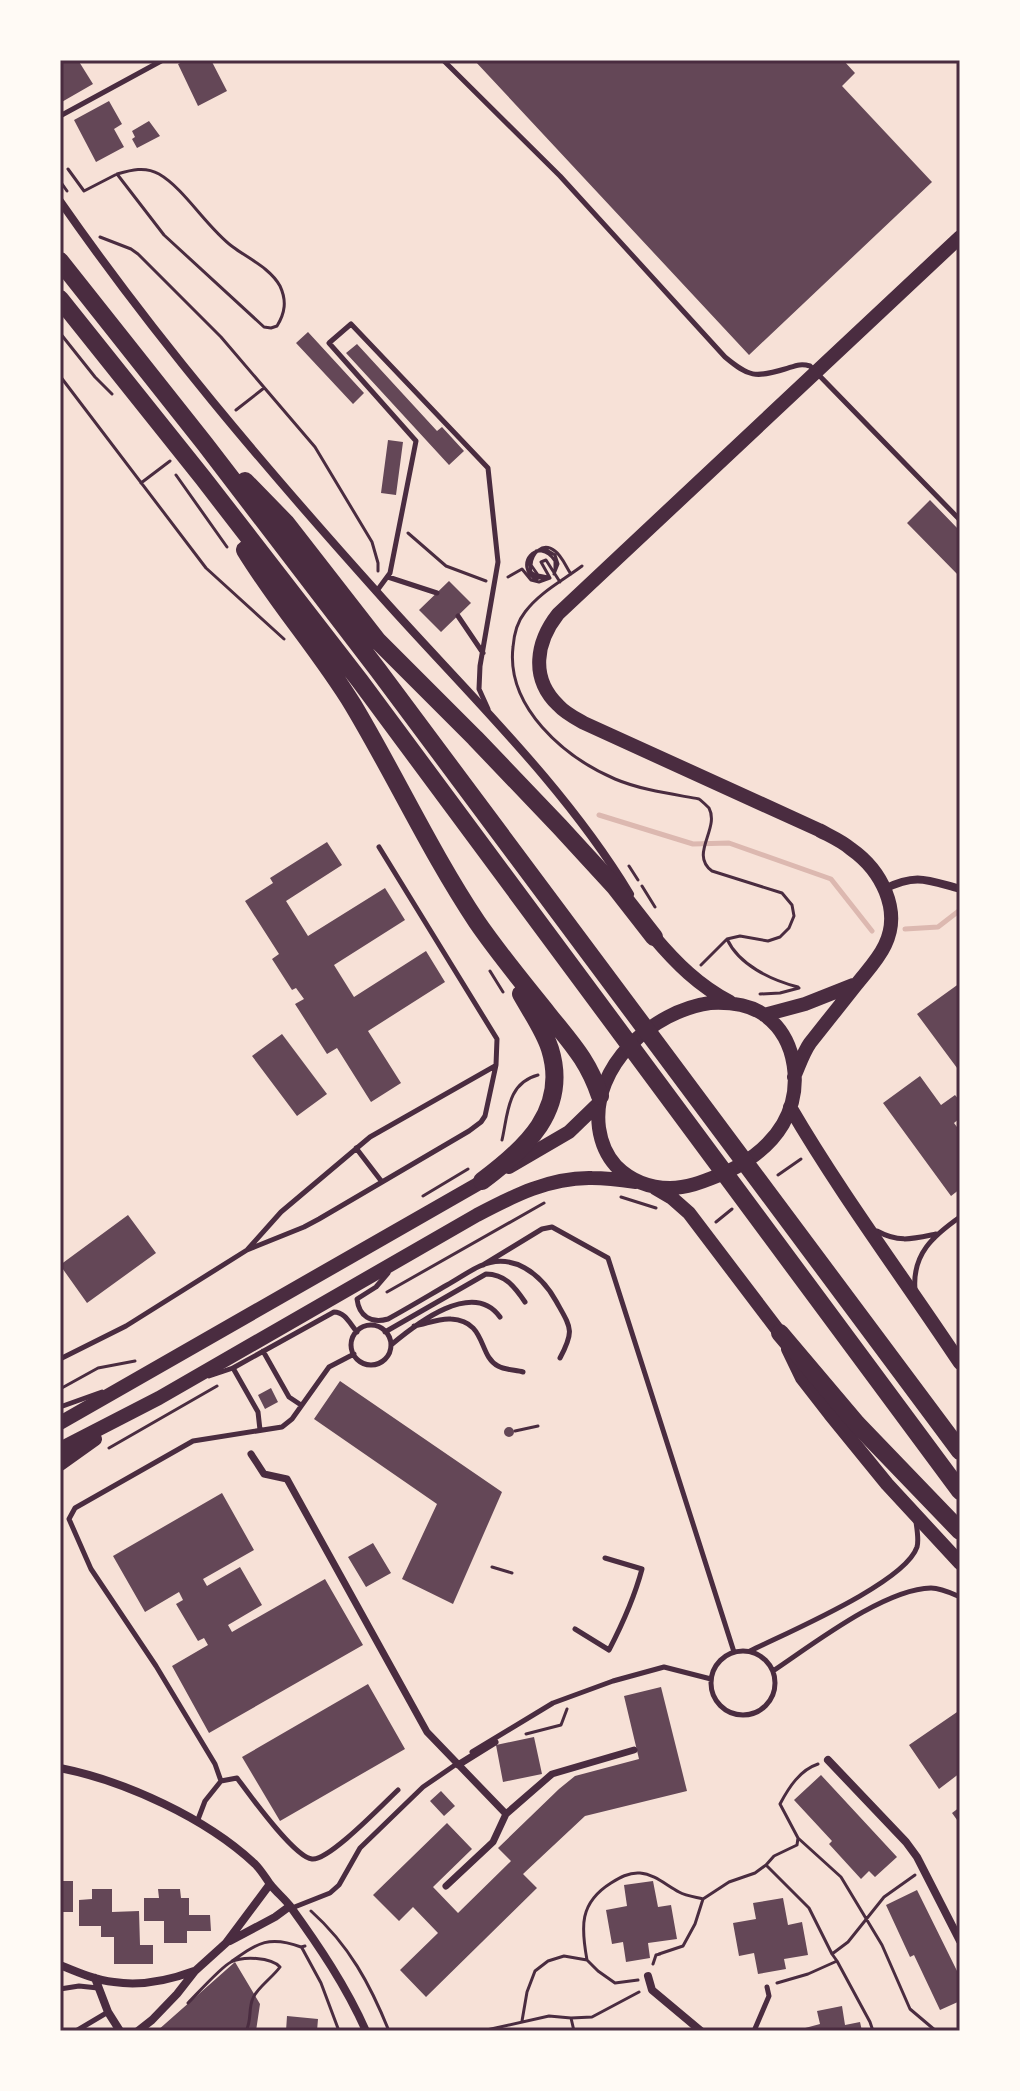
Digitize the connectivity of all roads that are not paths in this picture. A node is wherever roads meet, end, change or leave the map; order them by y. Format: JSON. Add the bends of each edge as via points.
{"nodes":[{"id":1,"x":163,"y":60,"type":"edge"},
{"id":2,"x":443,"y":60,"type":"edge"},
{"id":3,"x":60,"y":116,"type":"edge"},
{"id":4,"x":60,"y":201,"type":"edge"},
{"id":5,"x":960,"y":237,"type":"edge"},
{"id":6,"x":60,"y":261,"type":"edge"},
{"id":7,"x":60,"y":299,"type":"edge"},
{"id":8,"x":205,"y":444,"type":"junction"},
{"id":9,"x":203,"y":478,"type":"junction"},
{"id":10,"x":960,"y":520,"type":"edge"},
{"id":11,"x":388,"y":577,"type":"junction"},
{"id":12,"x":377,"y":587,"type":"junction"},
{"id":13,"x":437,"y":593,"type":"dead end"},
{"id":14,"x":458,"y":616,"type":"dead end"},
{"id":15,"x":483,"y":653,"type":"junction"},
{"id":16,"x":491,"y":718,"type":"junction"},
{"id":17,"x":379,"y":847,"type":"dead end"},
{"id":18,"x":884,"y":889,"type":"junction"},
{"id":19,"x":960,"y":889,"type":"edge"},
{"id":20,"x":654,"y":937,"type":"junction"},
{"id":21,"x":494,"y":946,"type":"junction"},
{"id":22,"x":857,"y":983,"type":"junction"},
{"id":23,"x":733,"y":1004,"type":"junction"},
{"id":24,"x":764,"y":1015,"type":"junction"},
{"id":25,"x":496,"y":1065,"type":"junction"},
{"id":26,"x":794,"y":1077,"type":"junction"},
{"id":27,"x":599,"y":1100,"type":"junction"},
{"id":28,"x":790,"y":1107,"type":"junction"},
{"id":29,"x":356,"y":1148,"type":"junction"},
{"id":30,"x":478,"y":1174,"type":"junction"},
{"id":31,"x":382,"y":1182,"type":"junction"},
{"id":32,"x":636,"y":1182,"type":"junction"},
{"id":33,"x":652,"y":1186,"type":"junction"},
{"id":34,"x":960,"y":1217,"type":"edge"},
{"id":35,"x":864,"y":1225,"type":"junction"},
{"id":36,"x":937,"y":1234,"type":"junction"},
{"id":37,"x":247,"y":1250,"type":"junction"},
{"id":38,"x":399,"y":1259,"type":"junction"},
{"id":39,"x":483,"y":1265,"type":"junction"},
{"id":40,"x":915,"y":1295,"type":"junction"},
{"id":41,"x":525,"y":1302,"type":"dead end"},
{"id":42,"x":500,"y":1317,"type":"dead end"},
{"id":43,"x":414,"y":1326,"type":"junction"},
{"id":44,"x":357,"y":1332,"type":"junction"},
{"id":45,"x":385,"y":1332,"type":"junction"},
{"id":46,"x":780,"y":1333,"type":"junction"},
{"id":47,"x":391,"y":1345,"type":"junction"},
{"id":48,"x":263,"y":1351,"type":"junction"},
{"id":49,"x":354,"y":1354,"type":"junction"},
{"id":50,"x":560,"y":1358,"type":"dead end"},
{"id":51,"x":60,"y":1359,"type":"edge"},
{"id":52,"x":960,"y":1363,"type":"edge"},
{"id":53,"x":233,"y":1368,"type":"junction"},
{"id":54,"x":523,"y":1372,"type":"dead end"},
{"id":55,"x":133,"y":1381,"type":"junction"},
{"id":56,"x":177,"y":1386,"type":"junction"},
{"id":57,"x":159,"y":1398,"type":"junction"},
{"id":58,"x":301,"y":1405,"type":"junction"},
{"id":59,"x":60,"y":1407,"type":"edge"},
{"id":60,"x":60,"y":1423,"type":"edge"},
{"id":61,"x":260,"y":1430,"type":"junction"},
{"id":62,"x":60,"y":1449,"type":"edge"},
{"id":63,"x":960,"y":1451,"type":"edge"},
{"id":64,"x":251,"y":1454,"type":"dead end"},
{"id":65,"x":60,"y":1464,"type":"edge"},
{"id":66,"x":960,"y":1491,"type":"edge"},
{"id":67,"x":912,"y":1510,"type":"junction"},
{"id":68,"x":960,"y":1531,"type":"edge"},
{"id":69,"x":605,"y":1558,"type":"dead end"},
{"id":70,"x":960,"y":1563,"type":"edge"},
{"id":71,"x":960,"y":1597,"type":"edge"},
{"id":72,"x":575,"y":1629,"type":"dead end"},
{"id":73,"x":750,"y":1651,"type":"junction"},
{"id":74,"x":734,"y":1652,"type":"junction"},
{"id":75,"x":773,"y":1671,"type":"junction"},
{"id":76,"x":711,"y":1679,"type":"junction"},
{"id":77,"x":495,"y":1742,"type":"road end"},
{"id":78,"x":634,"y":1750,"type":"dead end"},
{"id":79,"x":828,"y":1760,"type":"road end"},
{"id":80,"x":458,"y":1765,"type":"junction"},
{"id":81,"x":60,"y":1768,"type":"edge"},
{"id":82,"x":221,"y":1781,"type":"junction"},
{"id":83,"x":398,"y":1790,"type":"dead end"},
{"id":84,"x":506,"y":1814,"type":"junction"},
{"id":85,"x":197,"y":1823,"type":"junction"},
{"id":86,"x":270,"y":1884,"type":"junction"},
{"id":87,"x":446,"y":1886,"type":"dead end"},
{"id":88,"x":290,"y":1907,"type":"junction"},
{"id":89,"x":960,"y":1941,"type":"edge"},
{"id":90,"x":226,"y":1943,"type":"junction"},
{"id":91,"x":60,"y":1965,"type":"edge"},
{"id":92,"x":195,"y":1971,"type":"junction"},
{"id":93,"x":648,"y":1977,"type":"road end"},
{"id":94,"x":96,"y":1983,"type":"junction"},
{"id":95,"x":767,"y":1987,"type":"road end"},
{"id":96,"x":60,"y":1989,"type":"edge"},
{"id":97,"x":108,"y":2012,"type":"junction"},
{"id":98,"x":76,"y":2031,"type":"edge"},
{"id":99,"x":120,"y":2031,"type":"edge"},
{"id":100,"x":138,"y":2031,"type":"edge"},
{"id":101,"x":366,"y":2031,"type":"edge"},
{"id":102,"x":701,"y":2031,"type":"edge"},
{"id":103,"x":754,"y":2031,"type":"edge"}],
"edges":[{"from":1,"to":3,"type":"lane"},
{"from":2,"to":10,"type":"lane","via":[[560,176],[725,357],[754,375],[799,364],[816,370]]},
{"from":4,"to":12,"type":"street","via":[[206,396]]},
{"from":5,"to":18,"type":"main road","via":[[558,614],[545,632],[538,663],[557,705],[584,723],[848,846],[866,861]]},
{"from":6,"to":8,"type":"highway"},
{"from":7,"to":9,"type":"highway"},
{"from":8,"to":20,"type":"highway","via":[[286,523],[377,640],[560,827]]},
{"from":8,"to":63,"type":"highway"},
{"from":9,"to":21,"type":"highway","via":[[264,579],[352,703]]},
{"from":9,"to":66,"type":"highway","via":[[360,681]]},
{"from":11,"to":12,"type":"lane"},
{"from":11,"to":13,"type":"lane"},
{"from":11,"to":15,"type":"lane","via":[[416,441],[329,343],[351,324],[488,468],[498,562]]},
{"from":12,"to":16,"type":"street"},
{"from":14,"to":15,"type":"lane"},
{"from":15,"to":16,"type":"lane","via":[[479,689]]},
{"from":16,"to":20,"type":"street","via":[[581,824]]},
{"from":17,"to":25,"type":"lane","via":[[495,1033]]},
{"from":18,"to":19,"type":"street","via":[[923,878]]},
{"from":18,"to":22,"type":"main road","via":[[891,927],[879,956]]},
{"from":20,"to":23,"type":"main road","via":[[690,975]]},
{"from":21,"to":27,"type":"highway","via":[[585,1060]]},
{"from":21,"to":30,"type":"highway","via":[[547,1039],[554,1088],[549,1108],[528,1142]]},
{"from":22,"to":24,"type":"main road"},
{"from":22,"to":26,"type":"main road","via":[[811,1043]]},
{"from":23,"to":24,"type":"main road"},
{"from":23,"to":27,"type":"main road","via":[[695,1006],[653,1027],[617,1060]]},
{"from":24,"to":26,"type":"main road","via":[[788,1045]]},
{"from":25,"to":29,"type":"lane"},
{"from":25,"to":31,"type":"lane","via":[[481,1122]]},
{"from":26,"to":28,"type":"main road"},
{"from":27,"to":30,"type":"main road","via":[[563,1137]]},
{"from":27,"to":32,"type":"main road","via":[[604,1150]]},
{"from":28,"to":33,"type":"main road","via":[[773,1139],[736,1168],[691,1185]]},
{"from":28,"to":35,"type":"main road"},
{"from":29,"to":31,"type":"lane"},
{"from":29,"to":37,"type":"lane","via":[[281,1212]]},
{"from":30,"to":55,"type":"main road"},
{"from":31,"to":37,"type":"lane","via":[[304,1227]]},
{"from":32,"to":33,"type":"main road"},
{"from":32,"to":38,"type":"main road","via":[[591,1178],[543,1185]]},
{"from":33,"to":46,"type":"main road","via":[[689,1213]]},
{"from":34,"to":36,"type":"lane"},
{"from":35,"to":36,"type":"lane","via":[[890,1239]]},
{"from":35,"to":40,"type":"main road"},
{"from":36,"to":40,"type":"lane","via":[[923,1250],[914,1277]]},
{"from":37,"to":51,"type":"lane","via":[[116,1332]]},
{"from":38,"to":39,"type":"lane","via":[[376,1287],[357,1299],[364,1316],[388,1319]]},
{"from":38,"to":56,"type":"main road"},
{"from":39,"to":50,"type":"lane","via":[[524,1266],[551,1291],[571,1330]]},
{"from":39,"to":74,"type":"lane","via":[[552,1227],[608,1258]]},
{"from":40,"to":52,"type":"main road"},
{"from":41,"to":45,"type":"lane","via":[[511,1284],[486,1274]]},
{"from":42,"to":43,"type":"lane","via":[[471,1301]]},
{"from":43,"to":47,"type":"lane"},
{"from":43,"to":54,"type":"lane","via":[[448,1318],[465,1323],[492,1361]]},
{"from":44,"to":45,"type":"lane","via":[[376,1326]]},
{"from":44,"to":48,"type":"lane","via":[[345,1316],[334,1312]]},
{"from":44,"to":49,"type":"lane"},
{"from":45,"to":47,"type":"lane"},
{"from":46,"to":67,"type":"main road","via":[[802,1378]]},
{"from":46,"to":68,"type":"highway","via":[[857,1424]]},
{"from":47,"to":49,"type":"lane","via":[[387,1358],[377,1365]]},
{"from":48,"to":53,"type":"lane"},
{"from":48,"to":58,"type":"lane","via":[[289,1397]]},
{"from":49,"to":58,"type":"lane","via":[[329,1367]]},
{"from":53,"to":56,"type":"lane"},
{"from":53,"to":61,"type":"lane","via":[[258,1412]]},
{"from":55,"to":59,"type":"lane"},
{"from":55,"to":60,"type":"main road"},
{"from":56,"to":57,"type":"main road"},
{"from":57,"to":62,"type":"main road"},
{"from":57,"to":65,"type":"main road"},
{"from":58,"to":61,"type":"lane","via":[[282,1427]]},
{"from":61,"to":82,"type":"lane","via":[[193,1441],[75,1508],[69,1519],[91,1569],[156,1666]]},
{"from":64,"to":80,"type":"street","via":[[264,1474],[287,1479],[427,1732]]},
{"from":67,"to":70,"type":"main road"},
{"from":67,"to":73,"type":"lane","via":[[918,1546],[888,1579]]},
{"from":69,"to":72,"type":"lane","via":[[642,1569],[636,1594],[609,1650]]},
{"from":71,"to":75,"type":"lane","via":[[931,1588],[898,1596]]},
{"from":73,"to":74,"type":"lane"},
{"from":73,"to":75,"type":"lane"},
{"from":74,"to":76,"type":"lane","via":[[719,1662]]},
{"from":75,"to":76,"type":"lane","via":[[770,1701],[743,1715],[722,1707]]},
{"from":76,"to":88,"type":"lane","via":[[664,1667],[553,1703],[423,1787],[360,1848],[330,1893]]},
{"from":77,"to":80,"type":"street"},
{"from":78,"to":84,"type":"street","via":[[552,1774]]},
{"from":79,"to":89,"type":"street","via":[[906,1842]]},
{"from":80,"to":84,"type":"street"},
{"from":81,"to":85,"type":"street","via":[[118,1785]]},
{"from":82,"to":83,"type":"lane","via":[[237,1778],[286,1839],[310,1859],[335,1848]]},
{"from":82,"to":85,"type":"lane"},
{"from":84,"to":87,"type":"street","via":[[493,1842]]},
{"from":85,"to":86,"type":"street","via":[[257,1866]]},
{"from":86,"to":88,"type":"street"},
{"from":86,"to":90,"type":"street"},
{"from":88,"to":90,"type":"street"},
{"from":88,"to":101,"type":"street","via":[[334,1970]]},
{"from":90,"to":92,"type":"street"},
{"from":91,"to":94,"type":"street"},
{"from":92,"to":94,"type":"street","via":[[158,1980]]},
{"from":92,"to":100,"type":"street"},
{"from":93,"to":102,"type":"street","via":[[652,1990]]},
{"from":94,"to":96,"type":"lane"},
{"from":94,"to":97,"type":"street"},
{"from":95,"to":103,"type":"lane","via":[[769,1996]]},
{"from":97,"to":98,"type":"lane"},
{"from":97,"to":99,"type":"street"}]}
